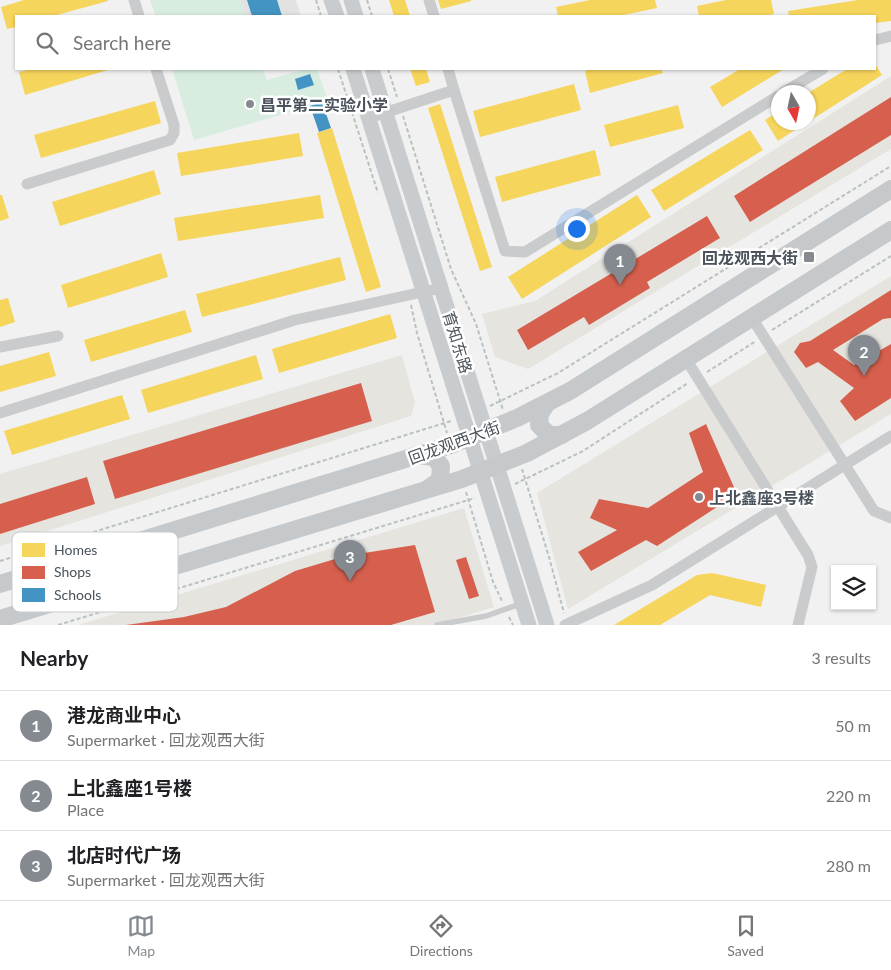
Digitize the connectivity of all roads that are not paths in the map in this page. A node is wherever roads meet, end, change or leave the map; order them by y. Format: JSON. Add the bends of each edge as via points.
{"nodes":[{"id":1,"x":134,"y":0,"type":"edge"},
{"id":2,"x":331,"y":0,"type":"edge"},
{"id":3,"x":350,"y":0,"type":"edge"},
{"id":4,"x":429,"y":0,"type":"edge"},
{"id":5,"x":139,"y":15,"type":"edge"},
{"id":6,"x":336,"y":15,"type":"edge"},
{"id":7,"x":356,"y":15,"type":"edge"},
{"id":8,"x":434,"y":15,"type":"edge"},
{"id":9,"x":891,"y":36,"type":"edge"},
{"id":10,"x":876,"y":40,"type":"edge"},
{"id":11,"x":156,"y":70,"type":"edge"},
{"id":12,"x":353,"y":70,"type":"edge"},
{"id":13,"x":372,"y":70,"type":"edge"},
{"id":14,"x":448,"y":70,"type":"edge"},
{"id":15,"x":821,"y":70,"type":"edge"},
{"id":16,"x":796,"y":85,"type":"edge"},
{"id":17,"x":454,"y":90,"type":"junction"},
{"id":18,"x":771,"y":100,"type":"edge"},
{"id":19,"x":386,"y":112,"type":"junction"},
{"id":20,"x":369,"y":118,"type":"junction"},
{"id":21,"x":27,"y":184,"type":"dead end"},
{"id":22,"x":891,"y":189,"type":"edge"},
{"id":23,"x":891,"y":230,"type":"edge"},
{"id":24,"x":441,"y":288,"type":"junction"},
{"id":25,"x":417,"y":293,"type":"junction"},
{"id":26,"x":752,"y":318,"type":"junction"},
{"id":27,"x":58,"y":336,"type":"dead end"},
{"id":28,"x":0,"y":347,"type":"edge"},
{"id":29,"x":686,"y":359,"type":"junction"},
{"id":30,"x":547,"y":403,"type":"junction"},
{"id":31,"x":0,"y":413,"type":"edge"},
{"id":32,"x":478,"y":435,"type":"junction"},
{"id":33,"x":562,"y":435,"type":"junction"},
{"id":34,"x":891,"y":436,"type":"edge"},
{"id":35,"x":418,"y":455,"type":"junction"},
{"id":36,"x":844,"y":465,"type":"junction"},
{"id":37,"x":489,"y":469,"type":"junction"},
{"id":38,"x":429,"y":488,"type":"junction"},
{"id":39,"x":778,"y":506,"type":"junction"},
{"id":40,"x":891,"y":518,"type":"edge"},
{"id":41,"x":168,"y":532,"type":"edge"},
{"id":42,"x":178,"y":565,"type":"edge"},
{"id":43,"x":12,"y":580,"type":"edge"},
{"id":44,"x":0,"y":584,"type":"edge"},
{"id":45,"x":522,"y":603,"type":"junction"},
{"id":46,"x":23,"y":612,"type":"edge"},
{"id":47,"x":0,"y":619,"type":"edge"},
{"id":48,"x":437,"y":625,"type":"edge"},
{"id":49,"x":529,"y":625,"type":"edge"},
{"id":50,"x":547,"y":625,"type":"edge"},
{"id":51,"x":566,"y":625,"type":"edge"},
{"id":52,"x":798,"y":625,"type":"edge"}],
"edges":[{"from":1,"to":5,"type":"street"},
{"from":2,"to":6,"type":"main road"},
{"from":3,"to":7,"type":"main road"},
{"from":4,"to":8,"type":"street"},
{"from":9,"to":10,"type":"street"},
{"from":11,"to":21,"type":"street","via":[[174,125],[170,140]]},
{"from":12,"to":20,"type":"main road","name":"育知东路"},
{"from":13,"to":19,"type":"main road","name":"育知东路"},
{"from":14,"to":17,"type":"street"},
{"from":15,"to":16,"type":"street"},
{"from":17,"to":18,"type":"street","via":[[506,251],[525,252]]},
{"from":17,"to":19,"type":"street"},
{"from":19,"to":20,"type":"street"},
{"from":19,"to":24,"type":"main road","name":"育知东路"},
{"from":20,"to":25,"type":"main road","name":"育知东路"},
{"from":22,"to":30,"type":"main road","name":"回龙观西大街"},
{"from":23,"to":26,"type":"main road"},
{"from":24,"to":25,"type":"street"},
{"from":24,"to":32,"type":"main road","name":"育知东路"},
{"from":25,"to":31,"type":"street","via":[[294,320]]},
{"from":25,"to":32,"type":"main road","name":"育知东路"},
{"from":26,"to":29,"type":"main road"},
{"from":26,"to":36,"type":"street"},
{"from":27,"to":28,"type":"street"},
{"from":29,"to":33,"type":"main road"},
{"from":29,"to":39,"type":"street"},
{"from":30,"to":32,"type":"main road","name":"回龙观西大街"},
{"from":30,"to":33,"type":"main road","via":[[540,414],[539,425],[549,435]]},
{"from":32,"to":35,"type":"main road","name":"回龙观西大街"},
{"from":32,"to":37,"type":"main road","name":"育知东路"},
{"from":33,"to":37,"type":"main road"},
{"from":34,"to":36,"type":"street"},
{"from":35,"to":38,"type":"main road","via":[[434,457],[441,466],[440,480]]},
{"from":35,"to":41,"type":"main road","name":"回龙观西大街"},
{"from":36,"to":39,"type":"street"},
{"from":36,"to":40,"type":"street","via":[[874,511]]},
{"from":37,"to":38,"type":"main road"},
{"from":37,"to":45,"type":"main road","name":"育知东路"},
{"from":37,"to":50,"type":"main road","name":"育知东路"},
{"from":38,"to":42,"type":"main road"},
{"from":39,"to":51,"type":"street","via":[[652,585]]},
{"from":39,"to":52,"type":"street","via":[[812,567]]},
{"from":43,"to":44,"type":"main road","name":"回龙观西大街"},
{"from":45,"to":48,"type":"lane","via":[[486,616]]},
{"from":45,"to":49,"type":"main road","name":"育知东路"},
{"from":46,"to":47,"type":"main road"}]}
